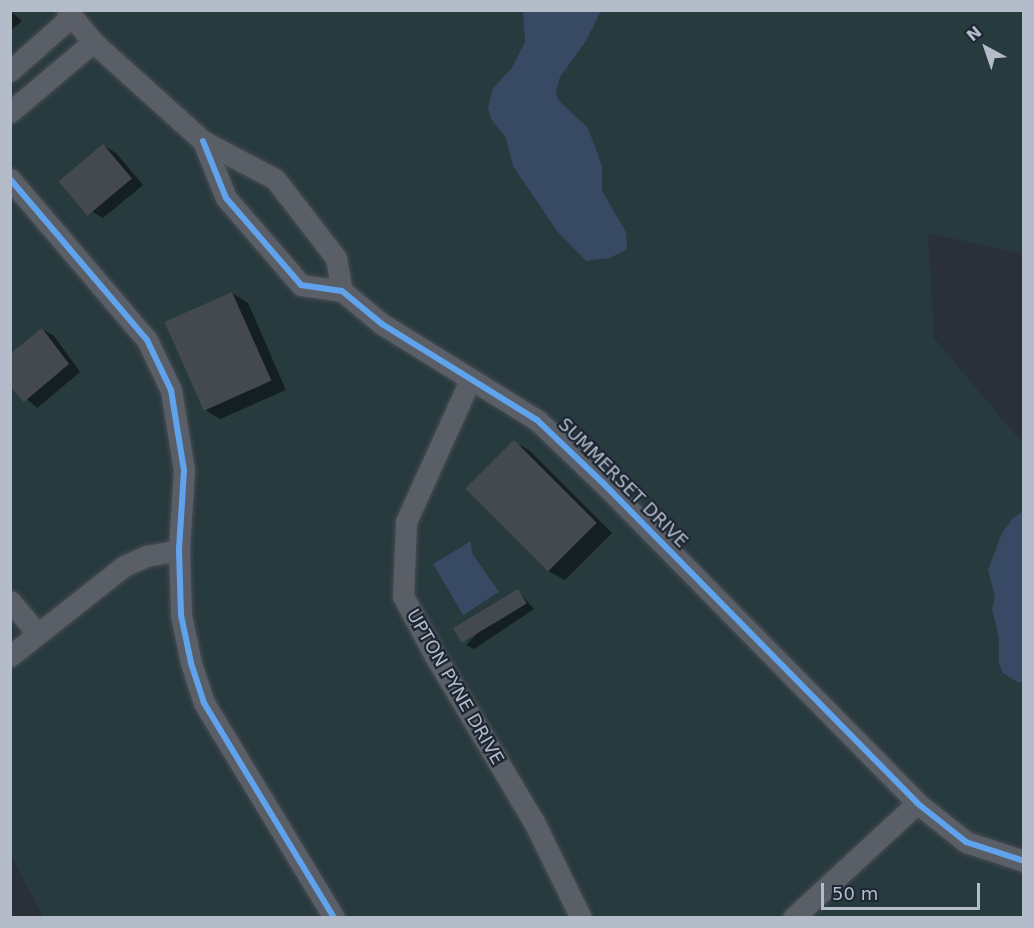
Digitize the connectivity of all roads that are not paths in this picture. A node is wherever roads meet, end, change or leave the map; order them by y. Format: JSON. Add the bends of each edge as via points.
{"nodes":[{"id":1,"x":70,"y":13,"type":"edge"},
{"id":2,"x":93,"y":42,"type":"junction"},
{"id":3,"x":10,"y":71,"type":"edge"},
{"id":4,"x":10,"y":81,"type":"edge"},
{"id":5,"x":18,"y":105,"type":"edge"},
{"id":6,"x":203,"y":141,"type":"junction"},
{"id":7,"x":10,"y":179,"type":"edge"},
{"id":8,"x":17,"y":202,"type":"edge"},
{"id":9,"x":342,"y":291,"type":"junction"},
{"id":10,"x":470,"y":380,"type":"junction"},
{"id":11,"x":179,"y":550,"type":"junction"},
{"id":12,"x":10,"y":601,"type":"edge"},
{"id":13,"x":37,"y":633,"type":"junction"},
{"id":14,"x":10,"y":656,"type":"edge"},
{"id":15,"x":917,"y":803,"type":"junction"},
{"id":16,"x":1023,"y":861,"type":"edge"},
{"id":17,"x":334,"y":918,"type":"edge"},
{"id":18,"x":582,"y":918,"type":"edge"},
{"id":19,"x":793,"y":918,"type":"edge"}],
"edges":[{"from":1,"to":2,"type":"street"},
{"from":1,"to":3,"type":"street"},
{"from":2,"to":5,"type":"street"},
{"from":2,"to":6,"type":"street"},
{"from":4,"to":5,"type":"street"},
{"from":6,"to":9,"type":"street","via":[[275,178],[336,258]]},
{"from":6,"to":9,"type":"street","via":[[226,198],[301,285]]},
{"from":7,"to":8,"type":"street"},
{"from":8,"to":11,"type":"street","via":[[147,340],[171,390],[184,470]]},
{"from":9,"to":10,"type":"street","name":"SUMMERSET DRIVE","via":[[382,324]]},
{"from":10,"to":15,"type":"street","name":"SUMMERSET DRIVE","via":[[537,420]]},
{"from":10,"to":18,"type":"street","name":"UPTON PYNE DRIVE","via":[[406,522],[404,596],[435,656],[534,822]]},
{"from":11,"to":13,"type":"street","via":[[146,556],[124,566]]},
{"from":11,"to":17,"type":"street","via":[[182,615],[204,703]]},
{"from":12,"to":13,"type":"street"},
{"from":13,"to":14,"type":"street"},
{"from":15,"to":16,"type":"street","name":"SUMMERSET DRIVE","via":[[966,842]]},
{"from":15,"to":19,"type":"street"}]}
